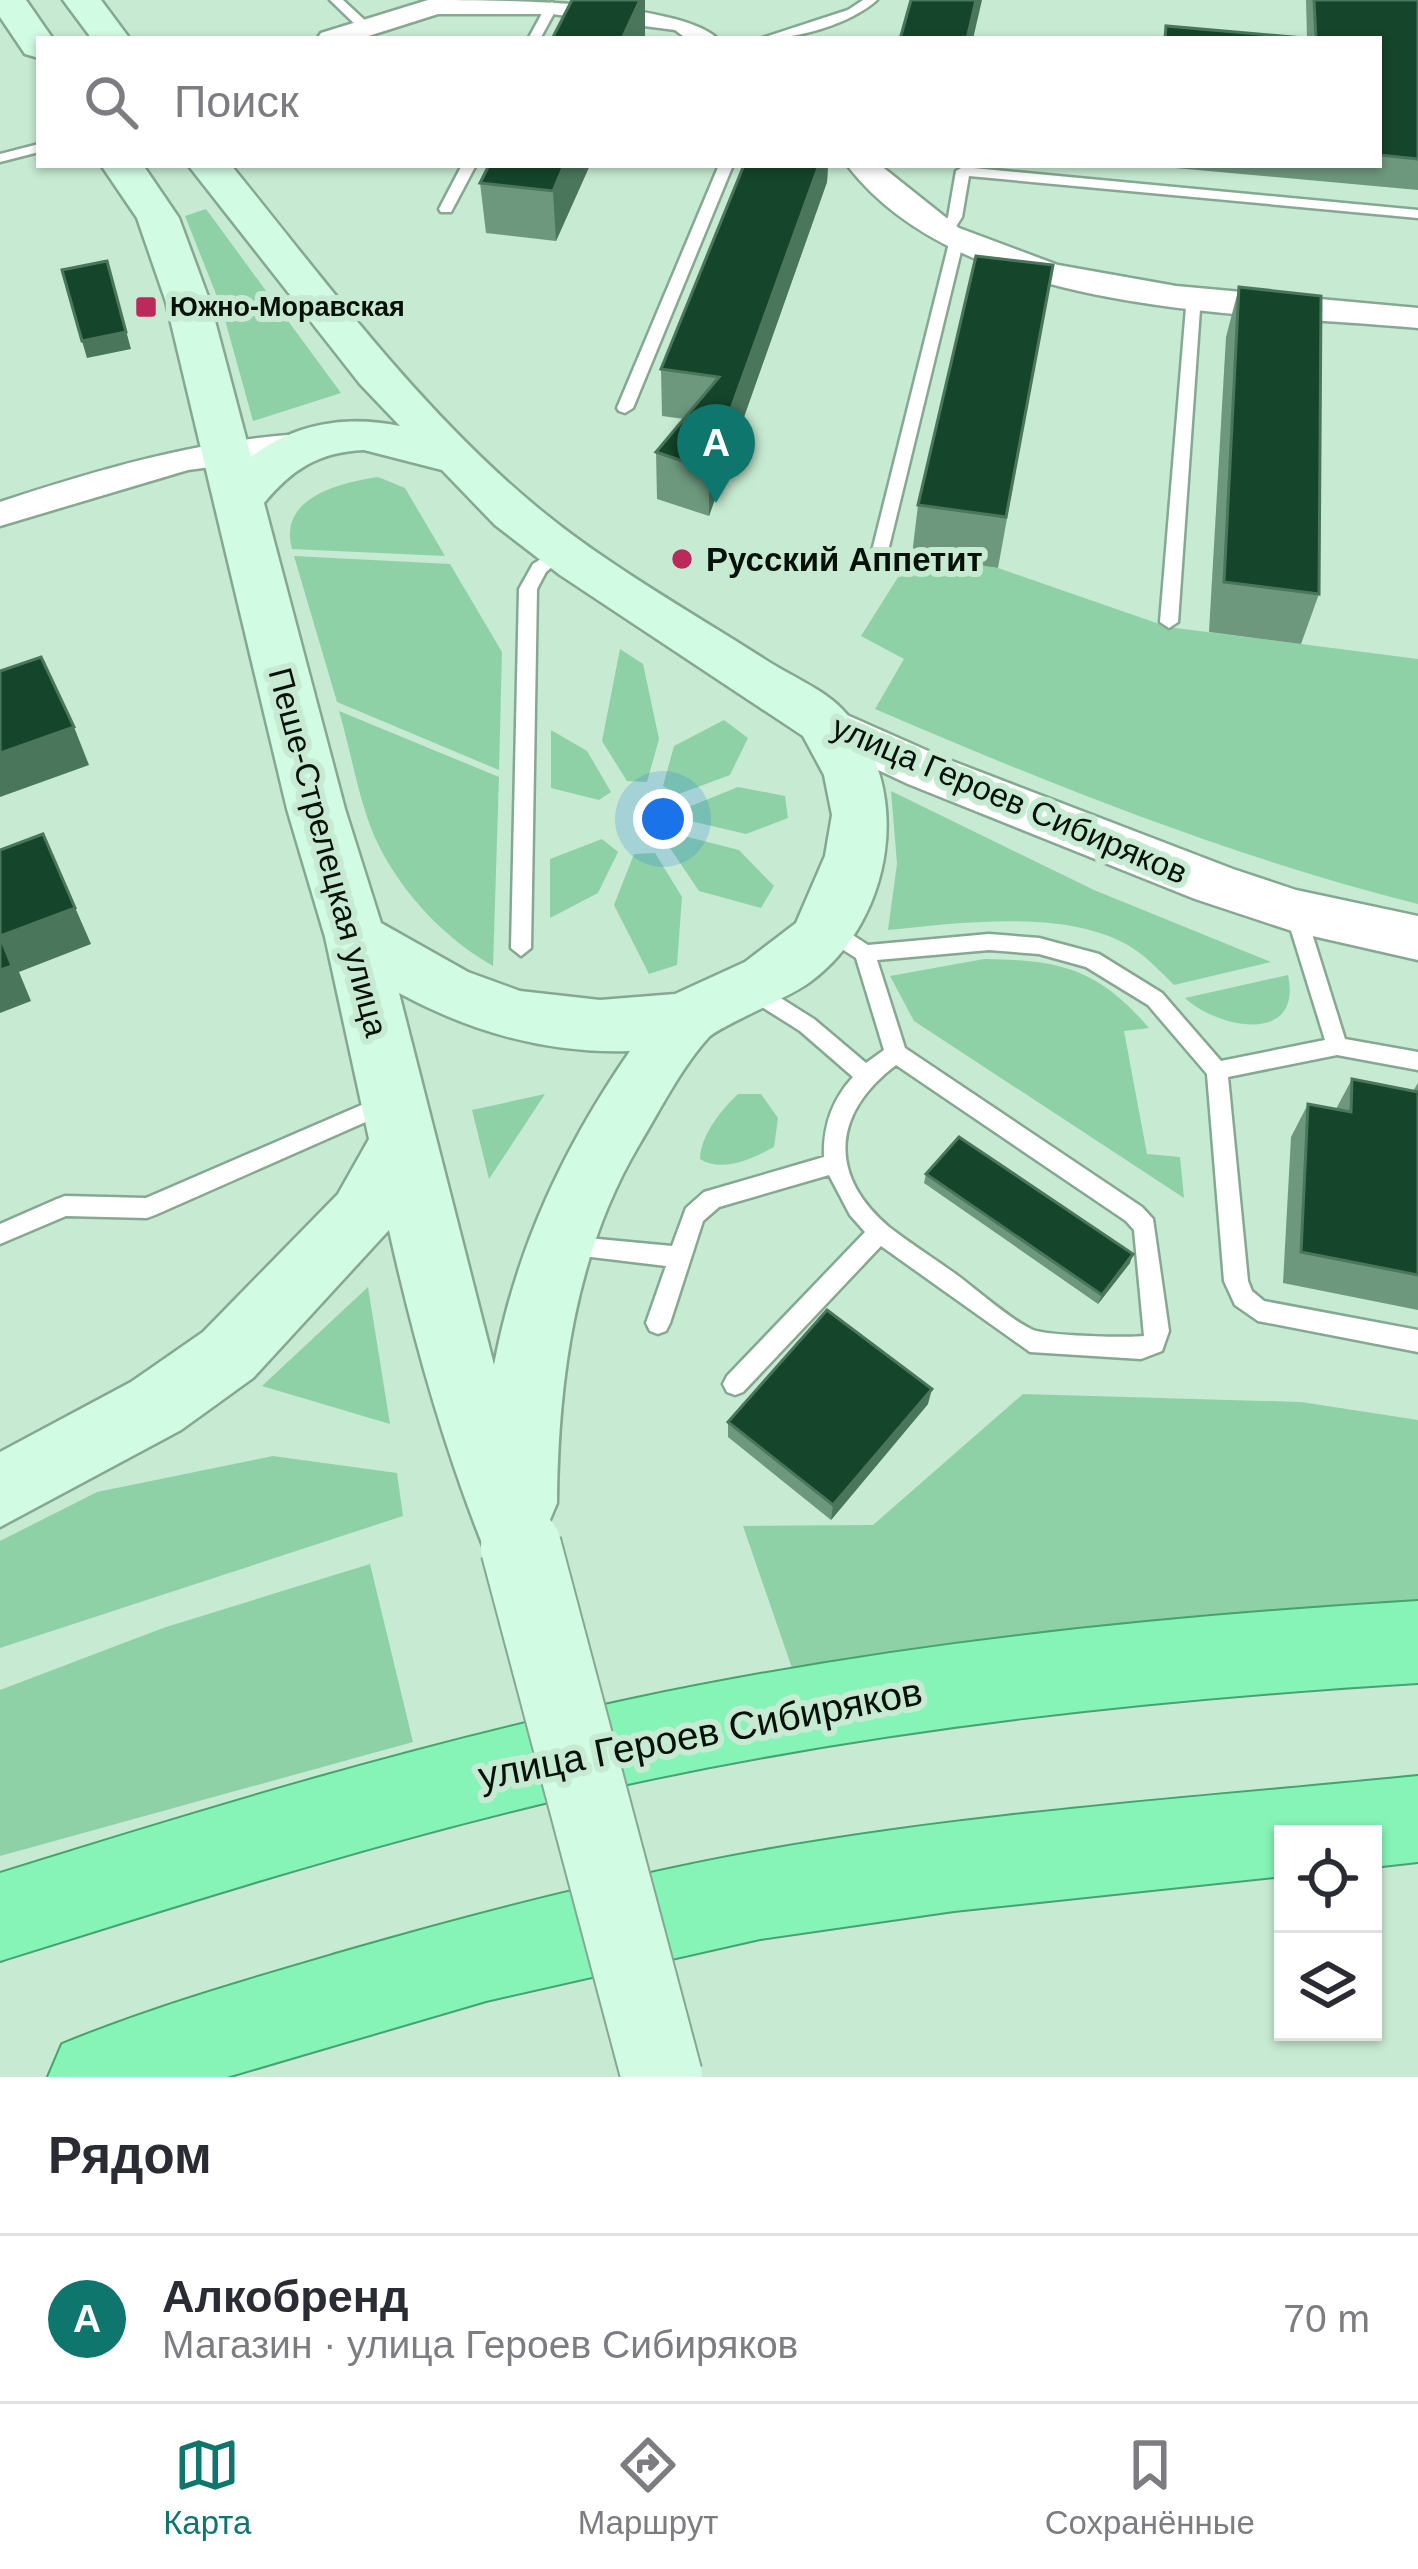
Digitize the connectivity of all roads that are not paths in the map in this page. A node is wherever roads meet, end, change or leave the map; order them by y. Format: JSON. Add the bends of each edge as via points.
{"nodes":[{"id":1,"x":7,"y":0,"type":"edge"},
{"id":2,"x":82,"y":0,"type":"edge"},
{"id":3,"x":336,"y":0,"type":"edge"},
{"id":4,"x":871,"y":0,"type":"edge"},
{"id":5,"x":552,"y":6,"type":"junction"},
{"id":6,"x":366,"y":28,"type":"junction"},
{"id":7,"x":109,"y":36,"type":"edge"},
{"id":8,"x":341,"y":36,"type":"edge"},
{"id":9,"x":536,"y":36,"type":"edge"},
{"id":10,"x":700,"y":36,"type":"edge"},
{"id":11,"x":775,"y":36,"type":"edge"},
{"id":12,"x":36,"y":42,"type":"edge"},
{"id":13,"x":36,"y":149,"type":"edge"},
{"id":14,"x":0,"y":158,"type":"edge"},
{"id":15,"x":124,"y":168,"type":"edge"},
{"id":16,"x":211,"y":168,"type":"edge"},
{"id":17,"x":467,"y":168,"type":"edge"},
{"id":18,"x":725,"y":168,"type":"edge"},
{"id":19,"x":866,"y":168,"type":"edge"},
{"id":20,"x":446,"y":209,"type":"dead end"},
{"id":21,"x":1418,"y":214,"type":"edge"},
{"id":22,"x":951,"y":236,"type":"junction"},
{"id":23,"x":1194,"y":295,"type":"junction"},
{"id":24,"x":1418,"y":318,"type":"edge"},
{"id":25,"x":625,"y":408,"type":"dead end"},
{"id":26,"x":464,"y":460,"type":"junction"},
{"id":27,"x":232,"y":477,"type":"junction"},
{"id":28,"x":0,"y":514,"type":"edge"},
{"id":29,"x":880,"y":551,"type":"dead end"},
{"id":30,"x":561,"y":552,"type":"junction"},
{"id":31,"x":1169,"y":622,"type":"dead end"},
{"id":32,"x":822,"y":722,"type":"junction"},
{"id":33,"x":1295,"y":911,"type":"junction"},
{"id":34,"x":355,"y":938,"type":"junction"},
{"id":35,"x":1418,"y":938,"type":"edge"},
{"id":36,"x":846,"y":941,"type":"junction"},
{"id":37,"x":521,"y":948,"type":"dead end"},
{"id":38,"x":750,"y":988,"type":"junction"},
{"id":39,"x":688,"y":1016,"type":"junction"},
{"id":40,"x":1337,"y":1046,"type":"junction"},
{"id":41,"x":896,"y":1054,"type":"junction"},
{"id":42,"x":1418,"y":1061,"type":"edge"},
{"id":43,"x":1217,"y":1071,"type":"junction"},
{"id":44,"x":863,"y":1074,"type":"junction"},
{"id":45,"x":398,"y":1120,"type":"junction"},
{"id":46,"x":833,"y":1163,"type":"junction"},
{"id":47,"x":879,"y":1232,"type":"junction"},
{"id":48,"x":0,"y":1234,"type":"edge"},
{"id":49,"x":557,"y":1246,"type":"junction"},
{"id":50,"x":679,"y":1257,"type":"junction"},
{"id":51,"x":658,"y":1323,"type":"dead end"},
{"id":52,"x":1418,"y":1341,"type":"edge"},
{"id":53,"x":735,"y":1384,"type":"dead end"},
{"id":54,"x":0,"y":1491,"type":"edge"},
{"id":55,"x":521,"y":1547,"type":"junction"},
{"id":56,"x":1418,"y":1642,"type":"edge"},
{"id":57,"x":1418,"y":1819,"type":"edge"},
{"id":58,"x":0,"y":1917,"type":"edge"},
{"id":59,"x":95,"y":2077,"type":"edge"},
{"id":60,"x":662,"y":2077,"type":"edge"}],
"edges":[{"from":1,"to":12,"type":"main road"},
{"from":2,"to":7,"type":"main road"},
{"from":3,"to":6,"type":"lane"},
{"from":4,"to":11,"type":"lane"},
{"from":5,"to":6,"type":"street","via":[[436,6]]},
{"from":5,"to":9,"type":"lane"},
{"from":5,"to":10,"type":"street","via":[[683,23]]},
{"from":6,"to":8,"type":"street"},
{"from":13,"to":14,"type":"lane"},
{"from":15,"to":27,"type":"main road","name":"Пеше-Стрелецкая улица","via":[[158,218],[188,302]]},
{"from":16,"to":26,"type":"main road","via":[[376,374]]},
{"from":17,"to":20,"type":"lane"},
{"from":18,"to":25,"type":"lane"},
{"from":19,"to":22,"type":"street"},
{"from":21,"to":22,"type":"lane","via":[[962,171]]},
{"from":22,"to":23,"type":"street","via":[[1081,278]]},
{"from":22,"to":29,"type":"lane"},
{"from":23,"to":24,"type":"street"},
{"from":23,"to":31,"type":"lane"},
{"from":26,"to":27,"type":"main road","via":[[382,435],[304,445]]},
{"from":26,"to":30,"type":"main road","name":"улица Героев Сибиряков"},
{"from":27,"to":28,"type":"street","via":[[105,478]]},
{"from":27,"to":34,"type":"main road","name":"Пеше-Стрелецкая улица"},
{"from":30,"to":32,"type":"main road","name":"улица Героев Сибиряков"},
{"from":30,"to":37,"type":"lane","via":[[539,568],[528,590]]},
{"from":32,"to":33,"type":"street","name":"улица Героев Сибиряков","via":[[926,771]]},
{"from":32,"to":36,"type":"main road","via":[[860,798]]},
{"from":33,"to":35,"type":"street","name":"улица Героев Сибиряков"},
{"from":33,"to":40,"type":"lane"},
{"from":34,"to":39,"type":"main road","via":[[490,1008],[590,1024]]},
{"from":34,"to":45,"type":"main road","name":"Пеше-Стрелецкая улица"},
{"from":36,"to":38,"type":"main road","via":[[796,958]]},
{"from":36,"to":41,"type":"lane"},
{"from":36,"to":43,"type":"lane","via":[[989,942],[1092,960],[1155,999]]},
{"from":38,"to":39,"type":"main road"},
{"from":38,"to":44,"type":"lane"},
{"from":39,"to":49,"type":"main road","via":[[595,1162]]},
{"from":40,"to":42,"type":"lane"},
{"from":40,"to":43,"type":"lane"},
{"from":41,"to":44,"type":"lane"},
{"from":41,"to":47,"type":"lane","via":[[1145,1226],[1154,1343],[1030,1341]]},
{"from":43,"to":52,"type":"lane","via":[[1243,1298],[1258,1310]]},
{"from":44,"to":46,"type":"lane","via":[[834,1138]]},
{"from":45,"to":48,"type":"lane","via":[[147,1208],[65,1206]]},
{"from":45,"to":54,"type":"main road","via":[[362,1215],[228,1354],[156,1406]]},
{"from":45,"to":55,"type":"main road","name":"Пеше-Стрелецкая улица","via":[[472,1414]]},
{"from":46,"to":47,"type":"lane","via":[[842,1188]]},
{"from":46,"to":50,"type":"lane","via":[[712,1199],[694,1215]]},
{"from":47,"to":53,"type":"lane"},
{"from":49,"to":50,"type":"lane"},
{"from":49,"to":55,"type":"main road","via":[[519,1431]]},
{"from":50,"to":51,"type":"lane"},
{"from":55,"to":60,"type":"main road","bridge":true},
{"from":56,"to":58,"type":"highway","name":"улица Героев Сибиряков","via":[[933,1686],[721,1723],[441,1786]]},
{"from":57,"to":59,"type":"highway","via":[[760,1894],[486,1956]]}]}
